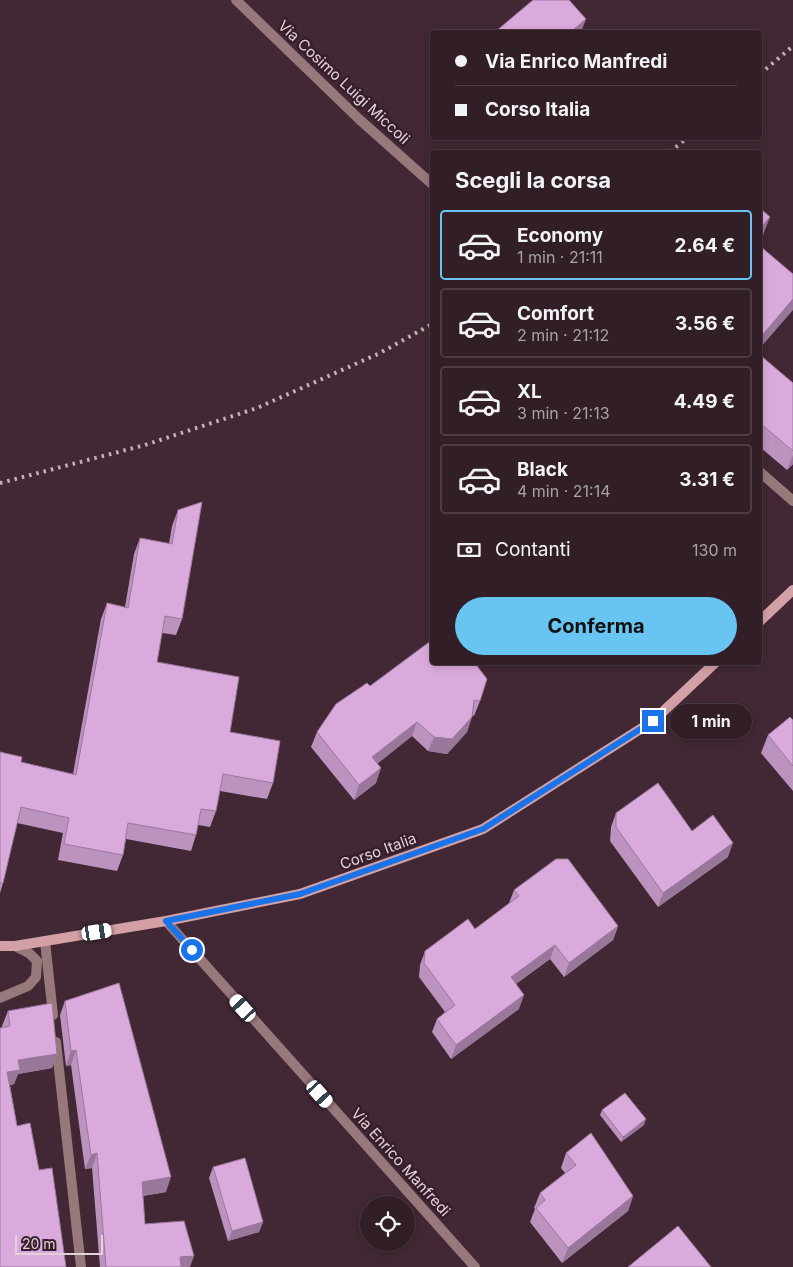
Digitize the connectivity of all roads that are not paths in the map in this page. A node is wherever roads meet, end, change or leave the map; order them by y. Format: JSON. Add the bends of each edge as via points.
{"nodes":[{"id":1,"x":236,"y":0,"type":"edge"},
{"id":2,"x":430,"y":182,"type":"edge"},
{"id":3,"x":762,"y":474,"type":"edge"},
{"id":4,"x":793,"y":501,"type":"edge"},
{"id":5,"x":793,"y":590,"type":"edge"},
{"id":6,"x":762,"y":619,"type":"edge"},
{"id":7,"x":713,"y":665,"type":"edge"},
{"id":8,"x":166,"y":921,"type":"junction"},
{"id":9,"x":45,"y":941,"type":"junction"},
{"id":10,"x":0,"y":946,"type":"edge"},
{"id":11,"x":15,"y":946,"type":"junction"},
{"id":12,"x":0,"y":998,"type":"edge"},
{"id":13,"x":81,"y":1267,"type":"edge"},
{"id":14,"x":475,"y":1267,"type":"edge"}],
"edges":[{"from":1,"to":2,"type":"street","name":"Via Cosimo Luigi Miccoli","via":[[360,120]]},
{"from":3,"to":4,"type":"street"},
{"from":5,"to":6,"type":"main road"},
{"from":7,"to":8,"type":"main road","name":"Corso Italia","via":[[653,721],[483,829],[300,894]]},
{"from":8,"to":9,"type":"main road","name":"Corso Italia"},
{"from":8,"to":14,"type":"street","name":"Via Enrico Manfredi"},
{"from":9,"to":11,"type":"main road","name":"Corso Italia"},
{"from":9,"to":13,"type":"street"},
{"from":10,"to":11,"type":"main road","name":"Corso Italia"},
{"from":11,"to":12,"type":"street","via":[[36,961],[36,977],[28,986]]}]}
